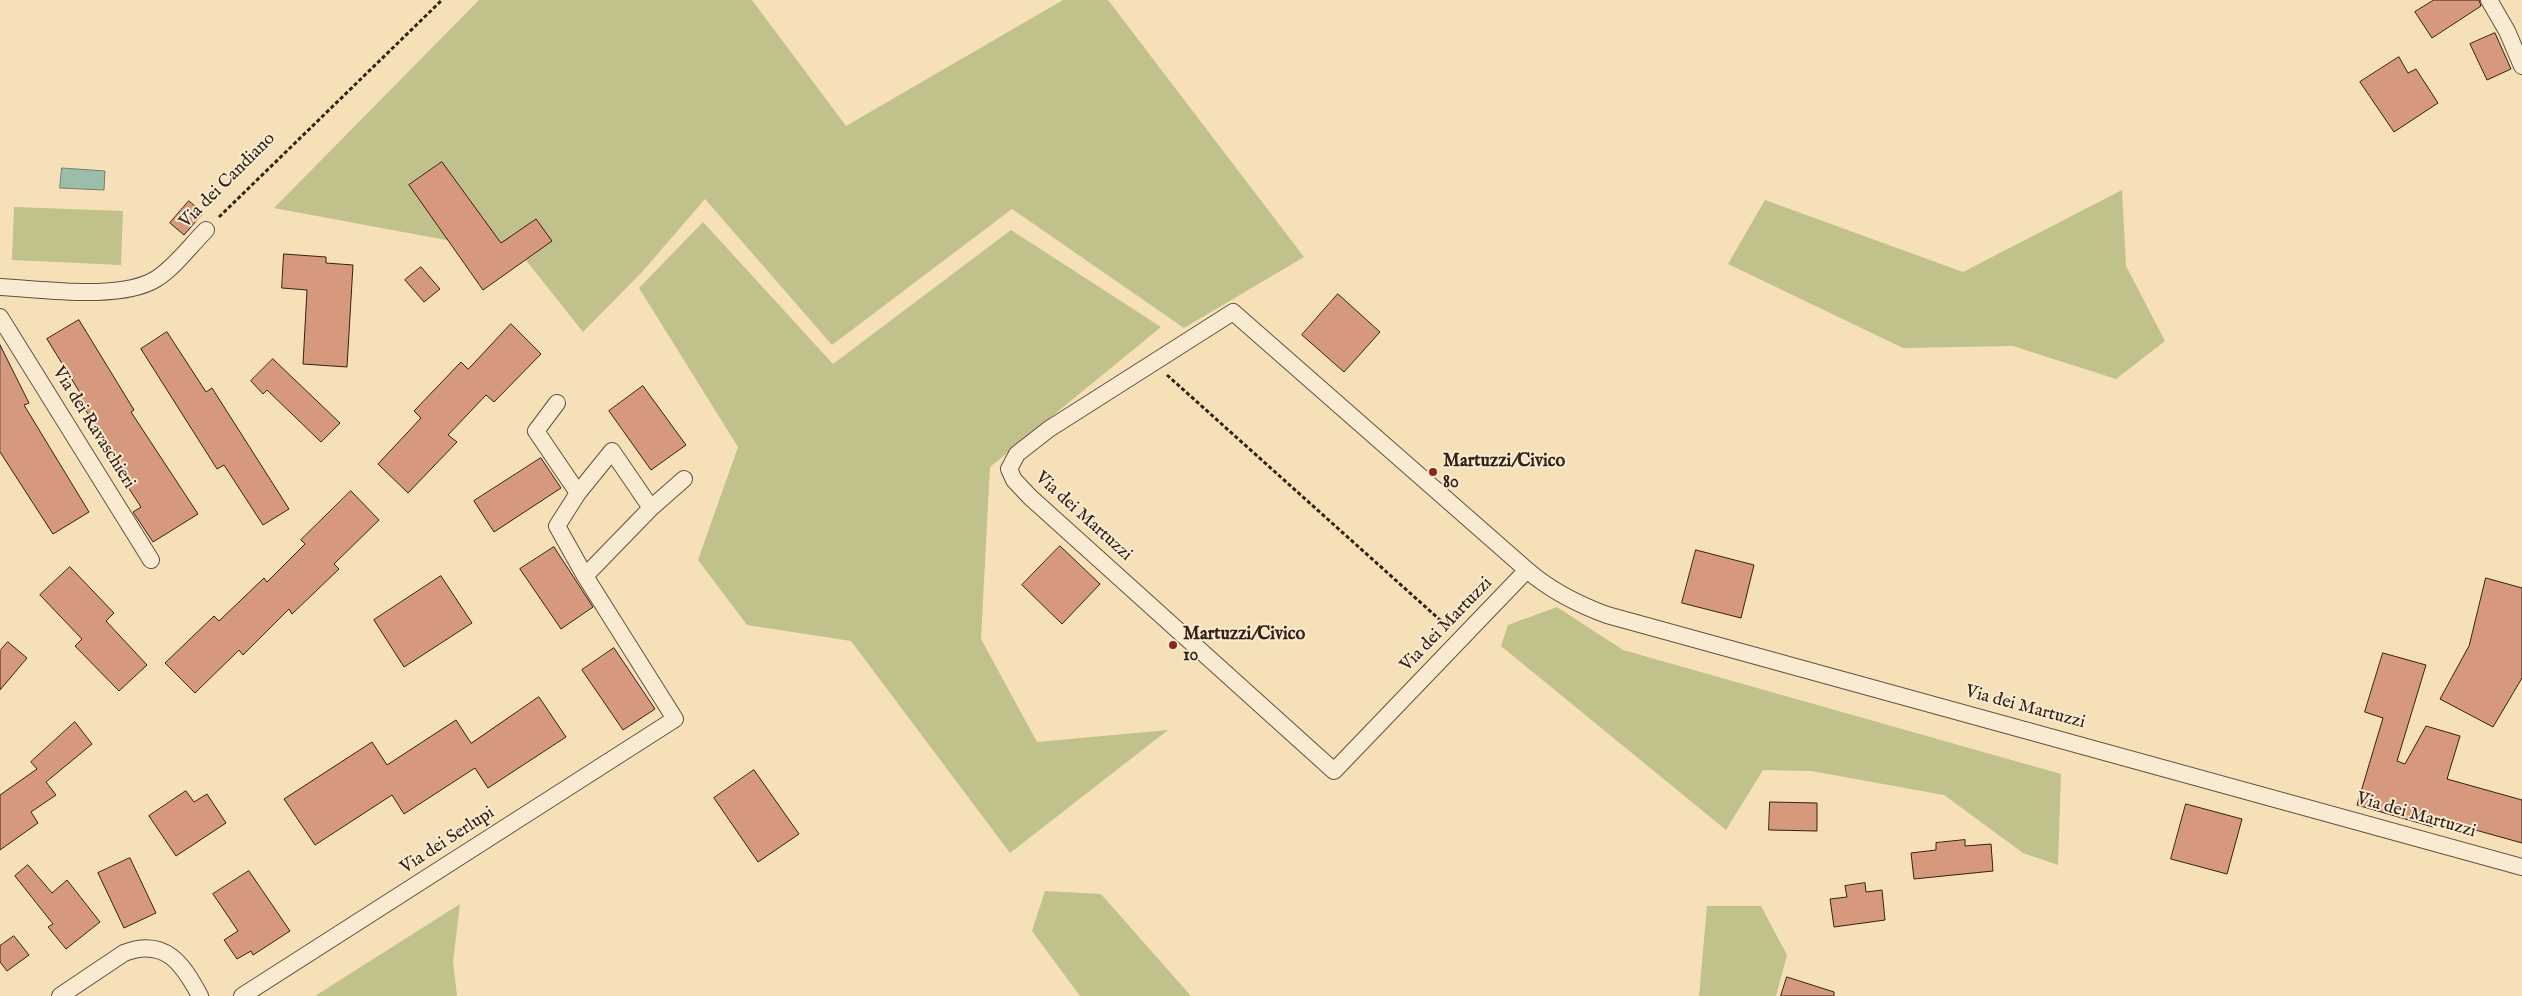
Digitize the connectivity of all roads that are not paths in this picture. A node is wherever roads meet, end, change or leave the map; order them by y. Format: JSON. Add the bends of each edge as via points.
{"nodes":[{"id":1,"x":2489,"y":0,"type":"edge"},
{"id":2,"x":2522,"y":66,"type":"edge"},
{"id":3,"x":206,"y":230,"type":"road end"},
{"id":4,"x":0,"y":287,"type":"edge"},
{"id":5,"x":0,"y":317,"type":"edge"},
{"id":6,"x":557,"y":404,"type":"dead end"},
{"id":7,"x":684,"y":479,"type":"dead end"},
{"id":8,"x":578,"y":493,"type":"junction"},
{"id":9,"x":651,"y":508,"type":"junction"},
{"id":10,"x":151,"y":560,"type":"dead end"},
{"id":11,"x":1527,"y":570,"type":"junction"},
{"id":12,"x":585,"y":576,"type":"junction"},
{"id":13,"x":2522,"y":867,"type":"edge"},
{"id":14,"x":60,"y":996,"type":"edge"},
{"id":15,"x":200,"y":996,"type":"edge"},
{"id":16,"x":242,"y":996,"type":"edge"}],
"edges":[{"from":1,"to":2,"type":"street"},
{"from":3,"to":4,"type":"street","name":"Via dei Candiano","via":[[158,278],[134,289],[104,292]]},
{"from":5,"to":10,"type":"street","name":"Via dei Ravaschieri"},
{"from":6,"to":8,"type":"street","via":[[536,431]]},
{"from":7,"to":9,"type":"street"},
{"from":8,"to":9,"type":"street","via":[[612,451]]},
{"from":8,"to":12,"type":"street","via":[[557,526]]},
{"from":9,"to":12,"type":"street"},
{"from":11,"to":11,"type":"street","name":"Via dei Martuzzi","via":[[1233,312],[1049,429],[1011,461],[1010,474],[1030,497],[1334,771]]},
{"from":11,"to":13,"type":"street","name":"Via dei Martuzzi","via":[[1544,585],[1574,603],[1607,615]]},
{"from":12,"to":16,"type":"street","name":"Via dei Serlupi","via":[[675,719]]},
{"from":14,"to":15,"type":"street","via":[[124,953],[154,948],[164,951],[182,966]]}]}
